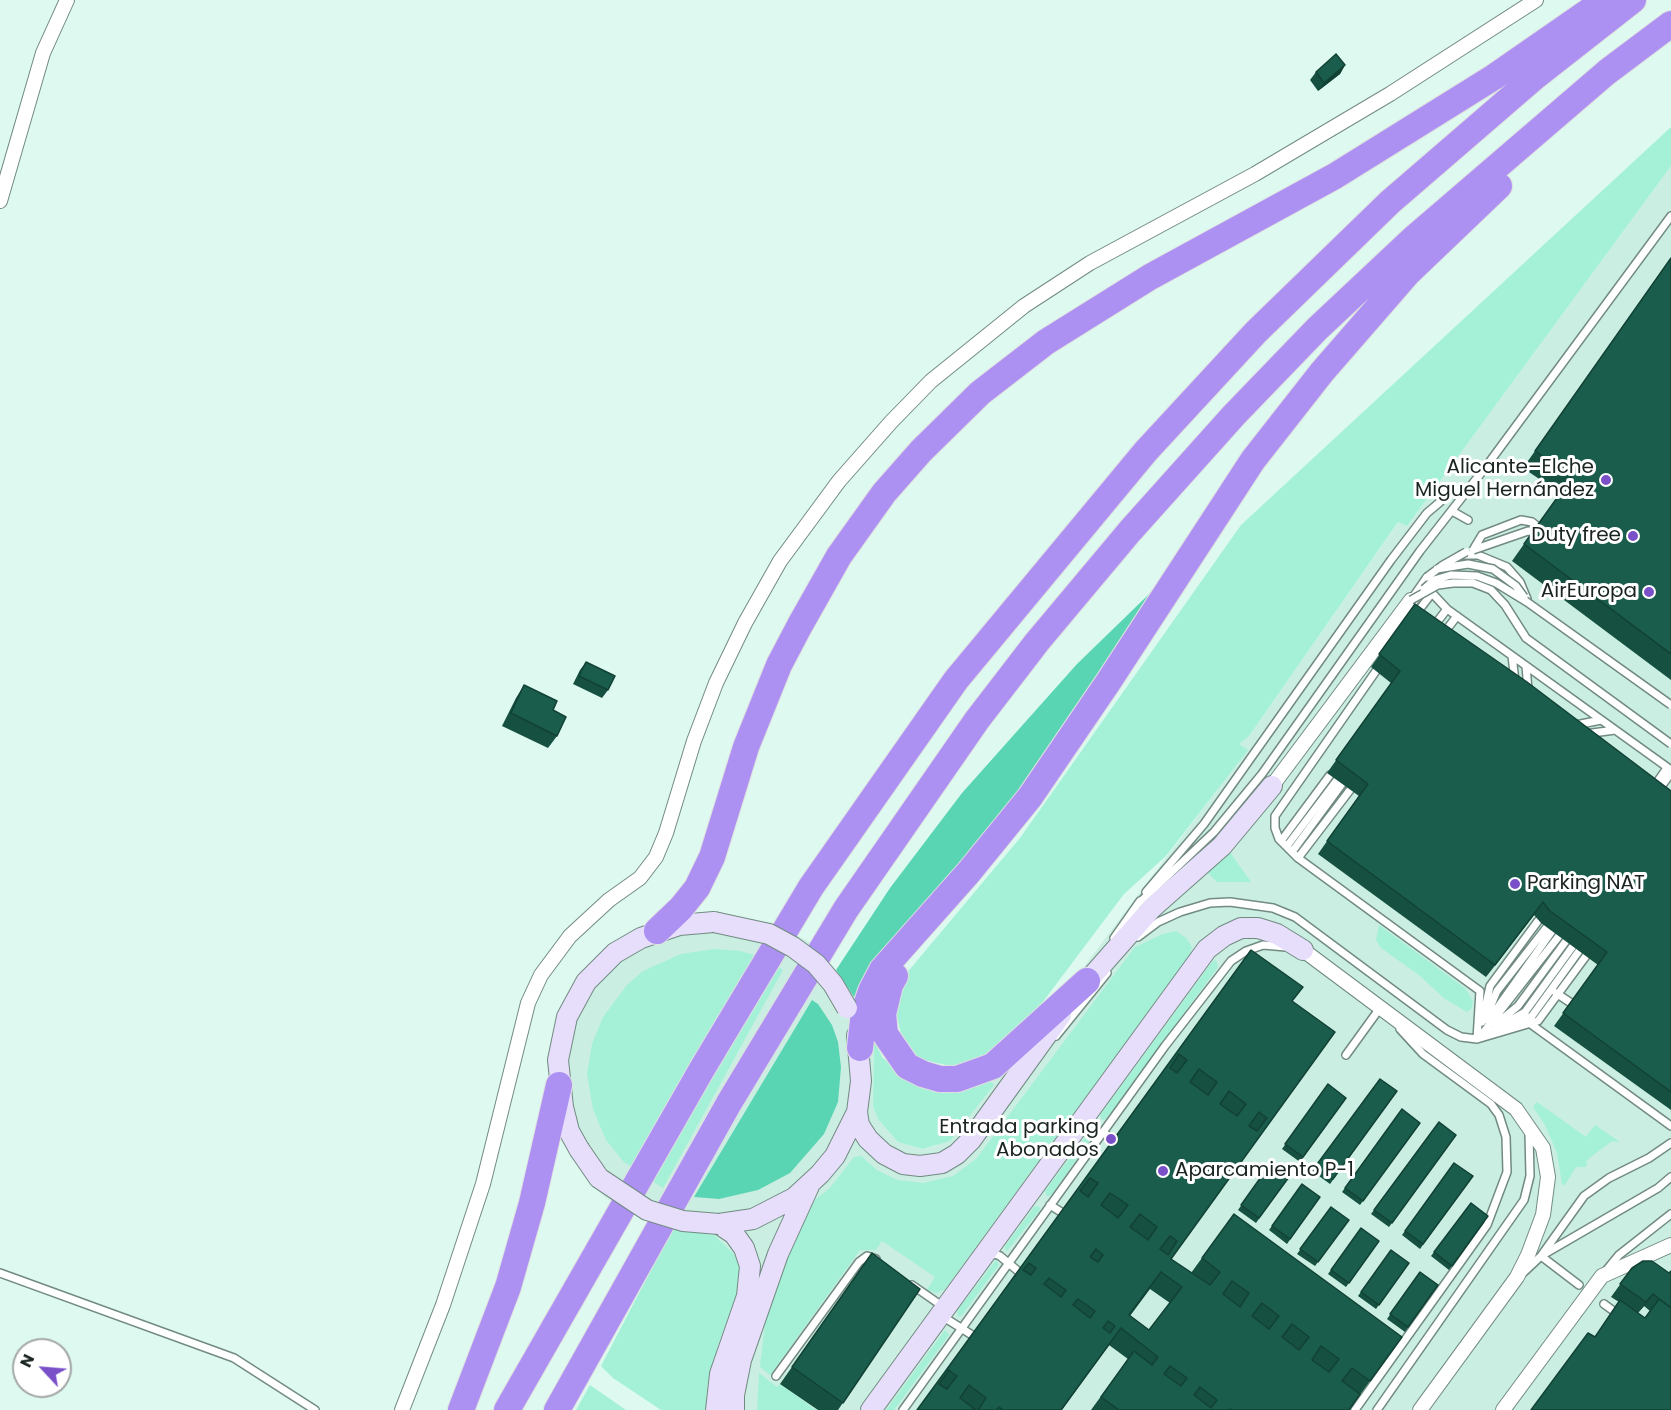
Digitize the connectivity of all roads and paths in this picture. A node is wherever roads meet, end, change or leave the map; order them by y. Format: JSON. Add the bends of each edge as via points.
{"nodes":[{"id":1,"x":67,"y":0,"type":"edge"},
{"id":2,"x":1536,"y":0,"type":"edge"},
{"id":3,"x":1605,"y":0,"type":"edge"},
{"id":4,"x":1632,"y":0,"type":"edge"},
{"id":5,"x":1671,"y":27,"type":"edge"},
{"id":6,"x":0,"y":201,"type":"edge"},
{"id":7,"x":1671,"y":216,"type":"edge"},
{"id":8,"x":1440,"y":502,"type":"dead end"},
{"id":9,"x":1452,"y":511,"type":"junction"},
{"id":10,"x":1468,"y":520,"type":"dead end"},
{"id":11,"x":1473,"y":550,"type":"junction"},
{"id":12,"x":1461,"y":555,"type":"junction"},
{"id":13,"x":1437,"y":569,"type":"junction"},
{"id":14,"x":1411,"y":600,"type":"junction"},
{"id":15,"x":1527,"y":602,"type":"junction"},
{"id":16,"x":1447,"y":609,"type":"junction"},
{"id":17,"x":1457,"y":616,"type":"junction"},
{"id":18,"x":1411,"y":621,"type":"edge"},
{"id":19,"x":1429,"y":633,"type":"edge"},
{"id":20,"x":1439,"y":640,"type":"edge"},
{"id":21,"x":1512,"y":656,"type":"junction"},
{"id":22,"x":1526,"y":666,"type":"junction"},
{"id":23,"x":1376,"y":671,"type":"dead end"},
{"id":24,"x":1518,"y":695,"type":"edge"},
{"id":25,"x":1530,"y":698,"type":"edge"},
{"id":26,"x":1671,"y":705,"type":"edge"},
{"id":27,"x":1601,"y":720,"type":"junction"},
{"id":28,"x":1077,"y":728,"type":"junction"},
{"id":29,"x":1564,"y":729,"type":"edge"},
{"id":30,"x":1615,"y":730,"type":"junction"},
{"id":31,"x":1576,"y":737,"type":"edge"},
{"id":32,"x":1671,"y":744,"type":"edge"},
{"id":33,"x":1670,"y":770,"type":"edge"},
{"id":34,"x":1272,"y":786,"type":"joint"},
{"id":35,"x":1350,"y":790,"type":"dead end"},
{"id":36,"x":1650,"y":797,"type":"edge"},
{"id":37,"x":1287,"y":847,"type":"junction"},
{"id":38,"x":1299,"y":858,"type":"junction"},
{"id":39,"x":1138,"y":904,"type":"junction"},
{"id":40,"x":1539,"y":921,"type":"edge"},
{"id":41,"x":1549,"y":929,"type":"dead end"},
{"id":42,"x":657,"y":931,"type":"junction"},
{"id":43,"x":1559,"y":936,"type":"dead end"},
{"id":44,"x":1566,"y":941,"type":"dead end"},
{"id":45,"x":1303,"y":950,"type":"junction"},
{"id":46,"x":1509,"y":961,"type":"junction"},
{"id":47,"x":1520,"y":968,"type":"junction"},
{"id":48,"x":1531,"y":974,"type":"junction"},
{"id":49,"x":1538,"y":979,"type":"junction"},
{"id":50,"x":1087,"y":981,"type":"junction"},
{"id":51,"x":1544,"y":984,"type":"junction"},
{"id":52,"x":1555,"y":992,"type":"junction"},
{"id":53,"x":1570,"y":1003,"type":"edge"},
{"id":54,"x":1379,"y":1007,"type":"junction"},
{"id":55,"x":1532,"y":1025,"type":"junction"},
{"id":56,"x":1478,"y":1039,"type":"junction"},
{"id":57,"x":860,"y":1048,"type":"junction"},
{"id":58,"x":1346,"y":1055,"type":"dead end"},
{"id":59,"x":1029,"y":1058,"type":"junction"},
{"id":60,"x":559,"y":1085,"type":"junction"},
{"id":61,"x":857,"y":1112,"type":"junction"},
{"id":62,"x":1528,"y":1124,"type":"junction"},
{"id":63,"x":1671,"y":1126,"type":"edge"},
{"id":64,"x":1103,"y":1132,"type":"junction"},
{"id":65,"x":1111,"y":1138,"type":"edge"},
{"id":66,"x":1671,"y":1143,"type":"edge"},
{"id":67,"x":1671,"y":1177,"type":"edge"},
{"id":68,"x":808,"y":1186,"type":"junction"},
{"id":69,"x":1050,"y":1205,"type":"junction"},
{"id":70,"x":1061,"y":1212,"type":"edge"},
{"id":71,"x":1671,"y":1214,"type":"edge"},
{"id":72,"x":719,"y":1224,"type":"junction"},
{"id":73,"x":1671,"y":1245,"type":"edge"},
{"id":74,"x":1541,"y":1256,"type":"junction"},
{"id":75,"x":1008,"y":1263,"type":"junction"},
{"id":76,"x":883,"y":1264,"type":"edge"},
{"id":77,"x":1018,"y":1270,"type":"edge"},
{"id":78,"x":0,"y":1273,"type":"edge"},
{"id":79,"x":1602,"y":1276,"type":"junction"},
{"id":80,"x":1516,"y":1277,"type":"junction"},
{"id":81,"x":907,"y":1282,"type":"edge"},
{"id":82,"x":1579,"y":1285,"type":"dead end"},
{"id":83,"x":1604,"y":1304,"type":"dead end"},
{"id":84,"x":947,"y":1305,"type":"junction"},
{"id":85,"x":1622,"y":1317,"type":"edge"},
{"id":86,"x":962,"y":1328,"type":"junction"},
{"id":87,"x":972,"y":1335,"type":"edge"},
{"id":88,"x":776,"y":1376,"type":"dead end"},
{"id":89,"x":315,"y":1410,"type":"edge"},
{"id":90,"x":402,"y":1410,"type":"edge"},
{"id":91,"x":461,"y":1410,"type":"edge"},
{"id":92,"x":507,"y":1410,"type":"edge"},
{"id":93,"x":557,"y":1410,"type":"edge"},
{"id":94,"x":716,"y":1410,"type":"edge"},
{"id":95,"x":734,"y":1410,"type":"edge"},
{"id":96,"x":871,"y":1410,"type":"edge"},
{"id":97,"x":903,"y":1410,"type":"edge"},
{"id":98,"x":1355,"y":1410,"type":"edge"},
{"id":99,"x":1377,"y":1410,"type":"edge"},
{"id":100,"x":1420,"y":1410,"type":"edge"},
{"id":101,"x":1503,"y":1410,"type":"edge"}],
"edges":[{"from":1,"to":6,"type":"street","via":[[43,53]]},
{"from":2,"to":90,"type":"street","via":[[1390,94],[1255,174],[1090,263],[1024,306],[931,381],[839,481],[780,561],[716,683],[656,857],[640,878],[570,936],[541,975],[528,1003],[483,1184],[443,1305]]},
{"from":3,"to":42,"type":"highway","via":[[1494,77],[1335,176],[1150,277],[1063,330],[980,393],[884,493],[839,556],[779,665],[746,747],[712,857],[697,888]]},
{"from":4,"to":92,"type":"highway","via":[[1389,202],[1256,332],[1146,451],[956,680],[811,887]]},
{"from":5,"to":28,"type":"highway","via":[[1408,273],[1322,372],[1210,522]]},
{"from":5,"to":93,"type":"highway","via":[[1607,72],[1415,237],[1317,330],[1218,433],[1037,642],[977,720],[846,909],[729,1103]]},
{"from":7,"to":9,"type":"lane"},
{"from":8,"to":39,"type":"lane","via":[[1210,814]]},
{"from":9,"to":10,"type":"lane"},
{"from":9,"to":39,"type":"lane","via":[[1437,526],[1243,797],[1214,832]]},
{"from":11,"to":11,"type":"lane","bridge":true,"via":[[1482,535],[1521,520],[1532,522],[1546,536],[1528,531]]},
{"from":11,"to":12,"type":"lane","bridge":true},
{"from":12,"to":13,"type":"lane","bridge":true},
{"from":12,"to":15,"type":"lane","bridge":true,"via":[[1478,555],[1507,567],[1520,582]]},
{"from":13,"to":14,"type":"lane","bridge":true},
{"from":13,"to":15,"type":"lane","bridge":true,"via":[[1468,564],[1493,570],[1516,586]]},
{"from":14,"to":15,"type":"lane","bridge":true,"via":[[1434,580],[1460,574],[1496,583]]},
{"from":14,"to":32,"type":"lane","bridge":true,"via":[[1438,585],[1453,583],[1473,583],[1491,590],[1526,638]]},
{"from":14,"to":34,"type":"street"},
{"from":15,"to":26,"type":"lane","bridge":true},
{"from":16,"to":17,"type":"lane"},
{"from":16,"to":18,"type":"lane","via":[[1432,593]]},
{"from":16,"to":19,"type":"lane"},
{"from":17,"to":20,"type":"lane"},
{"from":17,"to":21,"type":"lane"},
{"from":21,"to":22,"type":"lane"},
{"from":21,"to":24,"type":"lane"},
{"from":22,"to":25,"type":"lane"},
{"from":22,"to":27,"type":"lane"},
{"from":23,"to":37,"type":"lane","via":[[1275,816],[1275,828]]},
{"from":27,"to":29,"type":"lane"},
{"from":27,"to":30,"type":"lane"},
{"from":28,"to":50,"type":"highway","via":[[1050,776],[987,865],[904,960],[890,985],[883,1014],[885,1034],[907,1066],[940,1079],[957,1079],[993,1066]]},
{"from":28,"to":57,"type":"highway","via":[[976,864],[882,969],[864,1012]]},
{"from":30,"to":31,"type":"lane"},
{"from":30,"to":33,"type":"lane"},
{"from":33,"to":36,"type":"lane"},
{"from":34,"to":50,"type":"street","via":[[1222,846],[1152,908]]},
{"from":35,"to":38,"type":"lane"},
{"from":37,"to":37,"type":"lane","via":[[1336,780]]},
{"from":37,"to":38,"type":"lane"},
{"from":38,"to":56,"type":"lane","via":[[1480,991]]},
{"from":39,"to":50,"type":"lane"},
{"from":40,"to":46,"type":"lane"},
{"from":41,"to":47,"type":"lane"},
{"from":42,"to":57,"type":"street","bridge":true,"via":[[714,922],[769,934],[793,947],[816,964],[833,984],[856,1027]]},
{"from":42,"to":60,"type":"street","via":[[615,953],[586,982],[567,1017],[558,1060]]},
{"from":43,"to":48,"type":"lane"},
{"from":44,"to":49,"type":"lane"},
{"from":45,"to":54,"type":"street"},
{"from":45,"to":64,"type":"lane","via":[[1263,945],[1231,961]]},
{"from":45,"to":84,"type":"street","via":[[1258,928],[1241,928],[1207,949]]},
{"from":46,"to":47,"type":"lane"},
{"from":46,"to":56,"type":"lane","via":[[1490,986]]},
{"from":47,"to":48,"type":"lane"},
{"from":47,"to":56,"type":"lane"},
{"from":48,"to":49,"type":"lane"},
{"from":48,"to":56,"type":"lane"},
{"from":49,"to":51,"type":"lane"},
{"from":49,"to":56,"type":"lane","via":[[1518,1006]]},
{"from":50,"to":59,"type":"street"},
{"from":51,"to":52,"type":"lane"},
{"from":51,"to":52,"type":"lane","via":[[1579,951]]},
{"from":51,"to":56,"type":"lane","via":[[1525,1012]]},
{"from":52,"to":53,"type":"lane"},
{"from":52,"to":55,"type":"lane"},
{"from":52,"to":56,"type":"lane","via":[[1532,1016]]},
{"from":54,"to":58,"type":"lane"},
{"from":54,"to":62,"type":"street","via":[[1488,1086]]},
{"from":54,"to":98,"type":"lane","via":[[1423,1054],[1491,1104],[1506,1137],[1507,1172],[1487,1225]]},
{"from":55,"to":56,"type":"lane"},
{"from":55,"to":63,"type":"lane"},
{"from":56,"to":59,"type":"lane","via":[[1447,1030],[1295,917],[1273,908],[1230,902],[1194,906],[1142,934],[1063,1029]]},
{"from":57,"to":61,"type":"street"},
{"from":59,"to":61,"type":"street","via":[[971,1140],[942,1163],[903,1164],[884,1154],[868,1139],[859,1125]]},
{"from":60,"to":72,"type":"street","bridge":true,"via":[[569,1131],[599,1178],[647,1210],[683,1221]]},
{"from":60,"to":91,"type":"highway","via":[[508,1287]]},
{"from":61,"to":68,"type":"street","via":[[835,1156]]},
{"from":62,"to":80,"type":"street","via":[[1543,1148],[1548,1177],[1539,1233]]},
{"from":62,"to":99,"type":"lane","via":[[1531,1161],[1524,1200]]},
{"from":64,"to":65,"type":"lane"},
{"from":64,"to":69,"type":"lane"},
{"from":66,"to":74,"type":"lane","via":[[1584,1196]]},
{"from":67,"to":74,"type":"lane"},
{"from":68,"to":72,"type":"street","via":[[781,1206],[753,1219]]},
{"from":68,"to":95,"type":"street","via":[[778,1254],[741,1360]]},
{"from":69,"to":70,"type":"lane"},
{"from":69,"to":75,"type":"lane"},
{"from":71,"to":79,"type":"lane","via":[[1619,1255]]},
{"from":72,"to":94,"type":"street","via":[[734,1234],[750,1266],[747,1296],[720,1374]]},
{"from":73,"to":79,"type":"street"},
{"from":74,"to":80,"type":"lane"},
{"from":74,"to":82,"type":"lane"},
{"from":75,"to":77,"type":"lane"},
{"from":75,"to":84,"type":"lane","via":[[995,1254],[988,1256]]},
{"from":75,"to":86,"type":"lane"},
{"from":76,"to":88,"type":"lane","via":[[867,1256],[859,1262]]},
{"from":78,"to":89,"type":"lane","via":[[234,1358]]},
{"from":79,"to":101,"type":"street"},
{"from":80,"to":100,"type":"street"},
{"from":81,"to":84,"type":"lane"},
{"from":83,"to":85,"type":"lane"},
{"from":84,"to":86,"type":"lane"},
{"from":84,"to":96,"type":"street"},
{"from":86,"to":87,"type":"lane"},
{"from":86,"to":97,"type":"lane"}]}
